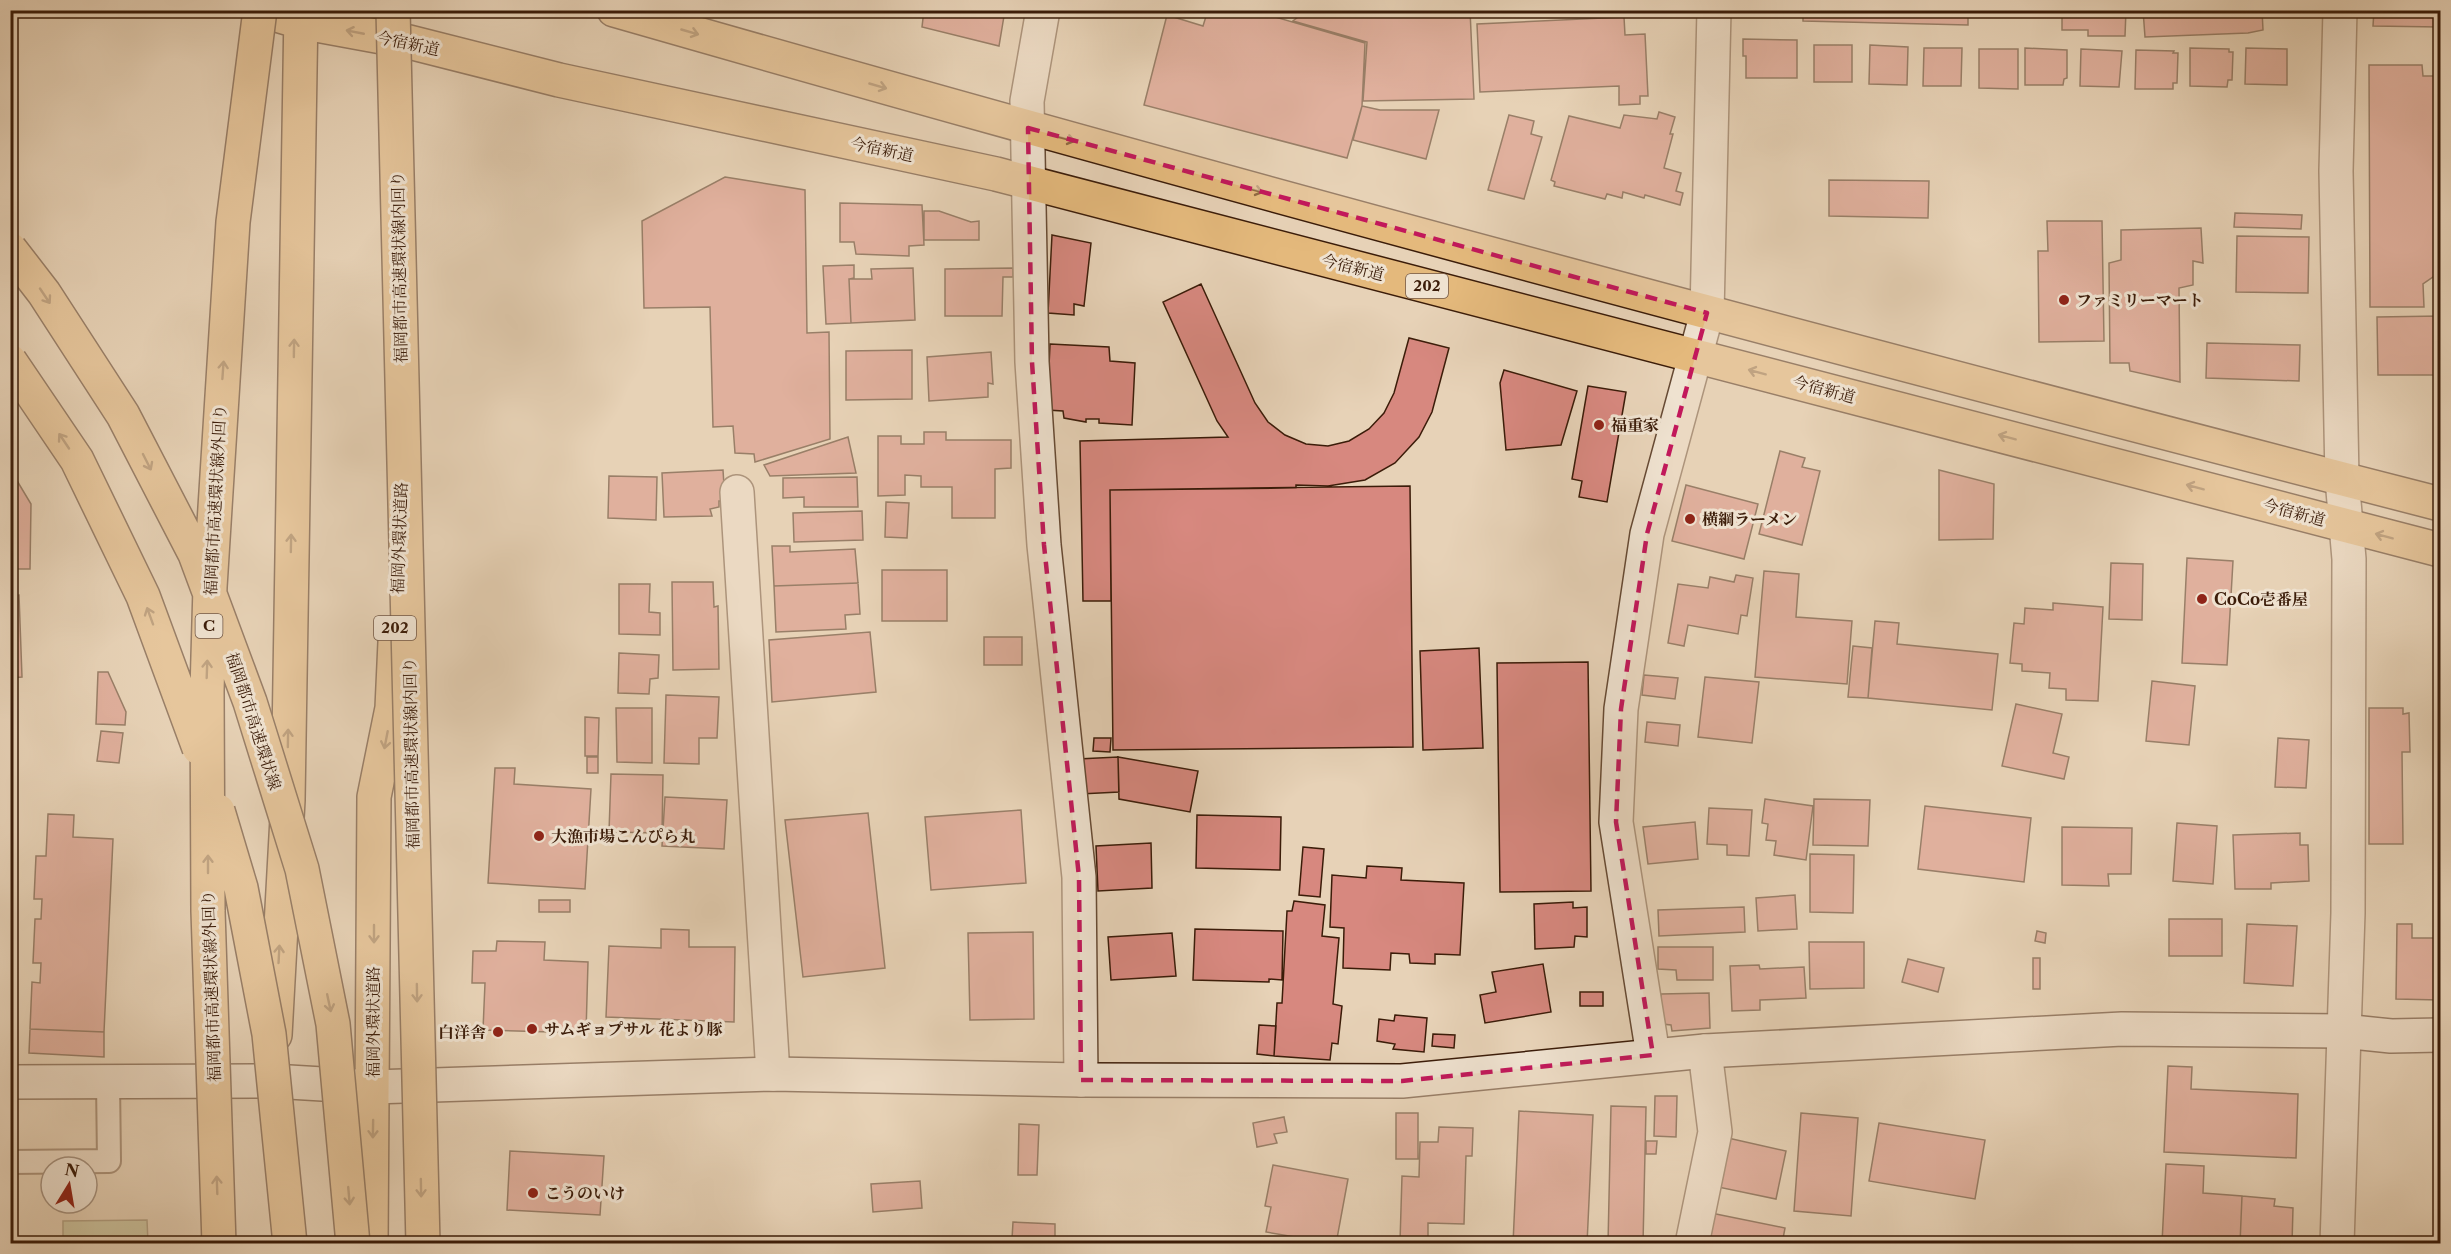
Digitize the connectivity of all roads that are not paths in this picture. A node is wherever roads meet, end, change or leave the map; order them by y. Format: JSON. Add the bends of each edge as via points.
{"nodes":[{"id":1,"x":260,"y":10,"type":"edge"},
{"id":2,"x":393,"y":10,"type":"edge"},
{"id":3,"x":614,"y":10,"type":"edge"},
{"id":4,"x":1043,"y":10,"type":"edge"},
{"id":5,"x":1714,"y":10,"type":"edge"},
{"id":6,"x":2340,"y":10,"type":"edge"},
{"id":7,"x":300,"y":16,"type":"edge"},
{"id":8,"x":408,"y":26,"type":"edge"},
{"id":9,"x":1028,"y":128,"type":"junction"},
{"id":10,"x":1029,"y":183,"type":"junction"},
{"id":11,"x":10,"y":249,"type":"edge"},
{"id":12,"x":1707,"y":313,"type":"junction"},
{"id":13,"x":1696,"y":356,"type":"junction"},
{"id":14,"x":10,"y":361,"type":"edge"},
{"id":15,"x":2342,"y":479,"type":"junction"},
{"id":16,"x":737,"y":492,"type":"dead end"},
{"id":17,"x":2440,"y":504,"type":"edge"},
{"id":18,"x":2345,"y":526,"type":"junction"},
{"id":19,"x":2440,"y":550,"type":"edge"},
{"id":20,"x":2343,"y":1031,"type":"junction"},
{"id":21,"x":2440,"y":1035,"type":"edge"},
{"id":22,"x":1706,"y":1051,"type":"junction"},
{"id":23,"x":1653,"y":1055,"type":"junction"},
{"id":24,"x":773,"y":1074,"type":"junction"},
{"id":25,"x":1081,"y":1080,"type":"junction"},
{"id":26,"x":10,"y":1082,"type":"edge"},
{"id":27,"x":108,"y":1082,"type":"junction"},
{"id":28,"x":272,"y":1082,"type":"junction"},
{"id":29,"x":373,"y":1087,"type":"junction"},
{"id":30,"x":10,"y":1162,"type":"edge"},
{"id":31,"x":219,"y":1244,"type":"edge"},
{"id":32,"x":274,"y":1244,"type":"edge"},
{"id":33,"x":290,"y":1244,"type":"edge"},
{"id":34,"x":353,"y":1244,"type":"edge"},
{"id":35,"x":371,"y":1244,"type":"edge"},
{"id":36,"x":423,"y":1244,"type":"edge"},
{"id":37,"x":1692,"y":1244,"type":"edge"},
{"id":38,"x":2337,"y":1244,"type":"edge"}],
"edges":[{"from":1,"to":7,"type":"highway","name":"今宿新道","number":"202"},
{"from":31,"to":1,"type":"highway","name":"福岡都市高速環状線外回り","number":"C","one_way":true,"bridge":true,"via":[[208,911],[210,587],[233,222]]},
{"from":2,"to":36,"type":"highway","name":"福岡都市高速環状線内回り","one_way":true,"bridge":true},
{"from":3,"to":9,"type":"highway","one_way":true},
{"from":4,"to":9,"type":"street","via":[[1027,101]]},
{"from":5,"to":12,"type":"street"},
{"from":6,"to":15,"type":"street","via":[[2336,171]]},
{"from":8,"to":7,"type":"highway","name":"今宿新道","number":"202","one_way":true},
{"from":28,"to":7,"type":"highway","one_way":true,"via":[[288,800]]},
{"from":8,"to":10,"type":"highway","name":"今宿新道","number":"202","via":[[560,80]]},
{"from":8,"to":29,"type":"highway","name":"福岡外環状道路","number":"202","one_way":true,"via":[[410,283],[392,708],[374,796]]},
{"from":9,"to":10,"type":"street"},
{"from":9,"to":12,"type":"highway","one_way":true},
{"from":10,"to":13,"type":"highway","name":"今宿新道","number":"202"},
{"from":10,"to":25,"type":"street","via":[[1032,362],[1044,545],[1080,877]]},
{"from":11,"to":34,"type":"highway","name":"福岡都市高速環状線","number":"C","one_way":true,"bridge":true,"via":[[44,293],[123,415],[195,554],[250,702],[302,869],[333,1024]]},
{"from":12,"to":13,"type":"street"},
{"from":12,"to":15,"type":"highway"},
{"from":18,"to":13,"type":"highway","name":"今宿新道","number":"202","one_way":true},
{"from":13,"to":23,"type":"street","via":[[1647,534],[1621,709],[1616,822]]},
{"from":33,"to":14,"type":"highway","one_way":true,"bridge":true,"via":[[267,1023],[241,888],[196,738],[143,596],[77,460]]},
{"from":15,"to":17,"type":"highway"},
{"from":15,"to":18,"type":"street"},
{"from":16,"to":24,"type":"street"},
{"from":19,"to":18,"type":"highway","name":"今宿新道","number":"202","one_way":true},
{"from":18,"to":20,"type":"street","via":[[2349,559],[2348,913]]},
{"from":20,"to":21,"type":"street","via":[[2391,1036]]},
{"from":20,"to":22,"type":"street","via":[[2122,1029]]},
{"from":20,"to":38,"type":"street"},
{"from":22,"to":23,"type":"street"},
{"from":22,"to":37,"type":"street","via":[[1715,1132]]},
{"from":23,"to":25,"type":"street","via":[[1402,1081]]},
{"from":24,"to":25,"type":"street"},
{"from":24,"to":29,"type":"street"},
{"from":26,"to":27,"type":"street"},
{"from":27,"to":28,"type":"street"},
{"from":27,"to":30,"type":"lane","via":[[109,1161]]},
{"from":28,"to":29,"type":"street"},
{"from":28,"to":32,"type":"highway"},
{"from":29,"to":35,"type":"highway","name":"福岡外環状道路","number":"202","one_way":true}]}
